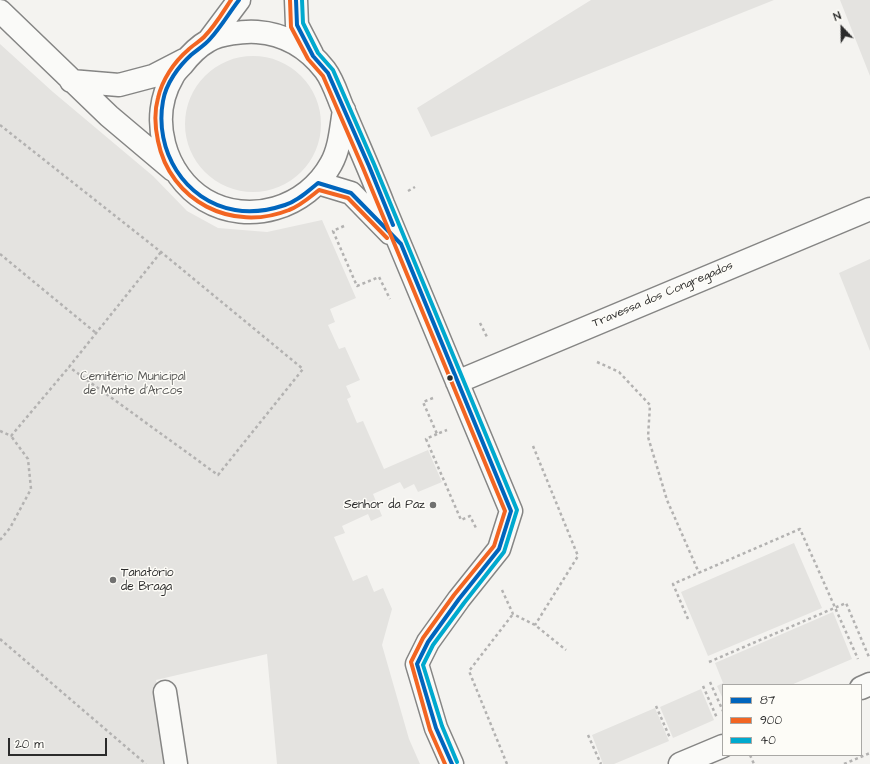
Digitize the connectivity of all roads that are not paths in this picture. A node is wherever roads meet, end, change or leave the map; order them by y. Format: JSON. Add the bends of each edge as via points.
{"nodes":[{"id":1,"x":239,"y":0,"type":"edge"},
{"id":2,"x":296,"y":0,"type":"edge"},
{"id":3,"x":0,"y":11,"type":"edge"},
{"id":4,"x":209,"y":40,"type":"junction"},
{"id":5,"x":313,"y":56,"type":"junction"},
{"id":6,"x":188,"y":58,"type":"junction"},
{"id":7,"x":71,"y":81,"type":"junction"},
{"id":8,"x":344,"y":110,"type":"junction"},
{"id":9,"x":175,"y":171,"type":"junction"},
{"id":10,"x":318,"y":183,"type":"junction"},
{"id":11,"x":870,"y":209,"type":"edge"},
{"id":12,"x":401,"y":244,"type":"junction"},
{"id":13,"x":457,"y":382,"type":"junction"},
{"id":14,"x":165,"y":692,"type":"dead end"},
{"id":15,"x":722,"y":746,"type":"edge"},
{"id":16,"x":176,"y":764,"type":"edge"},
{"id":17,"x":452,"y":764,"type":"edge"},
{"id":18,"x":680,"y":764,"type":"edge"}],
"edges":[{"from":1,"to":4,"type":"street"},
{"from":2,"to":5,"type":"street","via":[[297,25]]},
{"from":3,"to":7,"type":"street"},
{"from":4,"to":5,"type":"street","via":[[234,33],[276,35],[295,43]]},
{"from":4,"to":6,"type":"street"},
{"from":5,"to":8,"type":"street","via":[[328,73]]},
{"from":6,"to":7,"type":"street","via":[[153,76],[119,85]]},
{"from":6,"to":9,"type":"street","via":[[173,77],[162,112],[161,125],[165,149]]},
{"from":7,"to":9,"type":"street","via":[[108,116]]},
{"from":8,"to":10,"type":"street","via":[[338,146],[331,164]]},
{"from":8,"to":12,"type":"street"},
{"from":9,"to":10,"type":"street","via":[[205,200],[225,208],[246,212],[266,211],[287,205]]},
{"from":10,"to":12,"type":"street","via":[[351,193]]},
{"from":11,"to":13,"type":"street","name":"Travessa dos Congregados"},
{"from":12,"to":13,"type":"street"},
{"from":13,"to":17,"type":"street","via":[[511,511],[499,549],[428,642],[417,664],[436,728]]},
{"from":14,"to":16,"type":"street"},
{"from":15,"to":18,"type":"street"}]}
